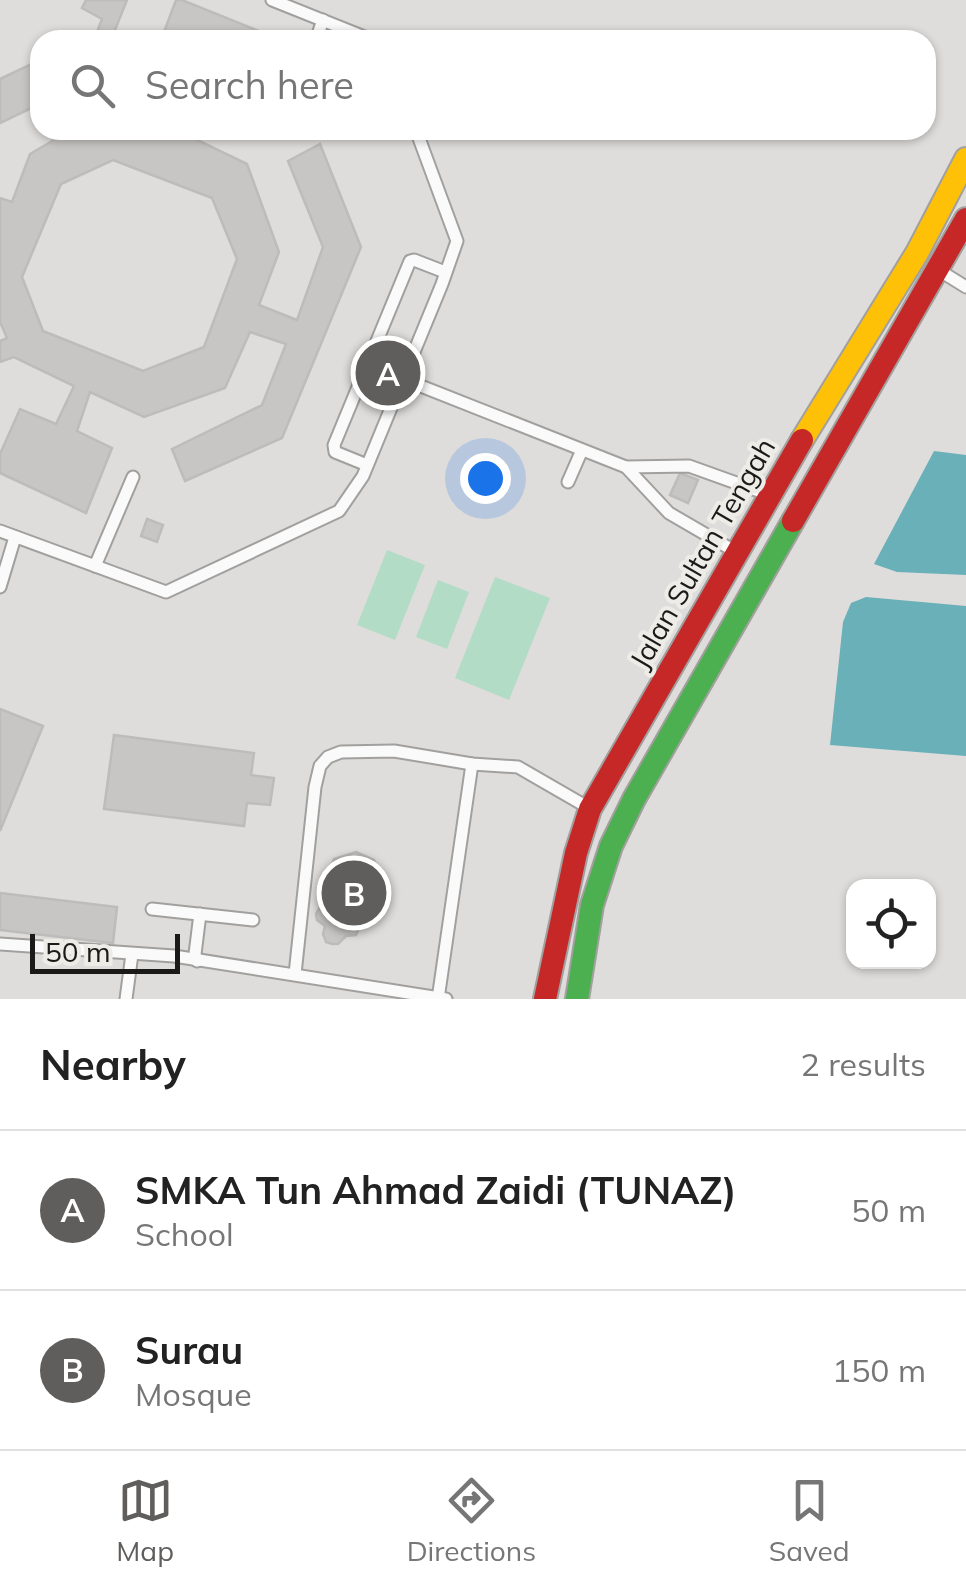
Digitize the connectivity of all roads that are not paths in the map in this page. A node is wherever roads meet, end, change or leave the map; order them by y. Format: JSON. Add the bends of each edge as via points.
{"nodes":[{"id":1,"x":272,"y":0,"type":"edge"},
{"id":2,"x":323,"y":20,"type":"junction"},
{"id":3,"x":320,"y":30,"type":"edge"},
{"id":4,"x":348,"y":30,"type":"edge"},
{"id":5,"x":420,"y":140,"type":"edge"},
{"id":6,"x":966,"y":159,"type":"edge"},
{"id":7,"x":966,"y":219,"type":"edge"},
{"id":8,"x":937,"y":270,"type":"junction"},
{"id":9,"x":446,"y":272,"type":"junction"},
{"id":10,"x":966,"y":287,"type":"edge"},
{"id":11,"x":404,"y":379,"type":"junction"},
{"id":12,"x":582,"y":450,"type":"junction"},
{"id":13,"x":367,"y":465,"type":"junction"},
{"id":14,"x":626,"y":467,"type":"junction"},
{"id":15,"x":132,"y":477,"type":"dead end"},
{"id":16,"x":568,"y":482,"type":"dead end"},
{"id":17,"x":769,"y":495,"type":"junction"},
{"id":18,"x":0,"y":531,"type":"edge"},
{"id":19,"x":16,"y":537,"type":"junction"},
{"id":20,"x":736,"y":552,"type":"junction"},
{"id":21,"x":95,"y":566,"type":"junction"},
{"id":22,"x":0,"y":587,"type":"edge"},
{"id":23,"x":472,"y":764,"type":"junction"},
{"id":24,"x":590,"y":809,"type":"junction"},
{"id":25,"x":152,"y":909,"type":"dead end"},
{"id":26,"x":200,"y":914,"type":"junction"},
{"id":27,"x":253,"y":920,"type":"dead end"},
{"id":28,"x":0,"y":944,"type":"edge"},
{"id":29,"x":132,"y":954,"type":"junction"},
{"id":30,"x":197,"y":961,"type":"junction"},
{"id":31,"x":294,"y":974,"type":"junction"},
{"id":32,"x":126,"y":999,"type":"edge"},
{"id":33,"x":441,"y":999,"type":"edge"},
{"id":34,"x":546,"y":999,"type":"edge"},
{"id":35,"x":577,"y":999,"type":"edge"}],
"edges":[{"from":1,"to":2,"type":"lane"},
{"from":2,"to":3,"type":"lane"},
{"from":2,"to":4,"type":"lane"},
{"from":5,"to":9,"type":"lane","via":[[457,241]]},
{"from":6,"to":17,"type":"main road","name":"Jalan Sultan Tengah","via":[[917,253]]},
{"from":7,"to":8,"type":"main road"},
{"from":8,"to":10,"type":"lane"},
{"from":8,"to":35,"type":"main road","via":[[634,800],[592,905]]},
{"from":9,"to":11,"type":"lane"},
{"from":9,"to":13,"type":"lane","via":[[410,261],[334,445],[335,452]]},
{"from":11,"to":12,"type":"lane"},
{"from":11,"to":13,"type":"lane"},
{"from":12,"to":14,"type":"lane"},
{"from":12,"to":16,"type":"lane"},
{"from":13,"to":21,"type":"lane","via":[[339,511],[166,592]]},
{"from":14,"to":17,"type":"lane","via":[[689,466]]},
{"from":14,"to":20,"type":"lane","via":[[668,513]]},
{"from":15,"to":21,"type":"lane"},
{"from":17,"to":20,"type":"main road","name":"Jalan Sultan Tengah"},
{"from":18,"to":19,"type":"lane"},
{"from":19,"to":21,"type":"lane"},
{"from":19,"to":22,"type":"lane"},
{"from":20,"to":24,"type":"main road","name":"Jalan Sultan Tengah"},
{"from":23,"to":24,"type":"lane","via":[[518,767]]},
{"from":23,"to":31,"type":"lane","via":[[372,750],[341,752],[320,766]]},
{"from":23,"to":33,"type":"lane"},
{"from":24,"to":34,"type":"main road","name":"Jalan Sultan Tengah"},
{"from":25,"to":26,"type":"lane"},
{"from":26,"to":27,"type":"lane"},
{"from":26,"to":30,"type":"lane"},
{"from":28,"to":29,"type":"lane"},
{"from":29,"to":30,"type":"lane"},
{"from":29,"to":32,"type":"lane"},
{"from":30,"to":31,"type":"lane"},
{"from":31,"to":33,"type":"lane"}]}
